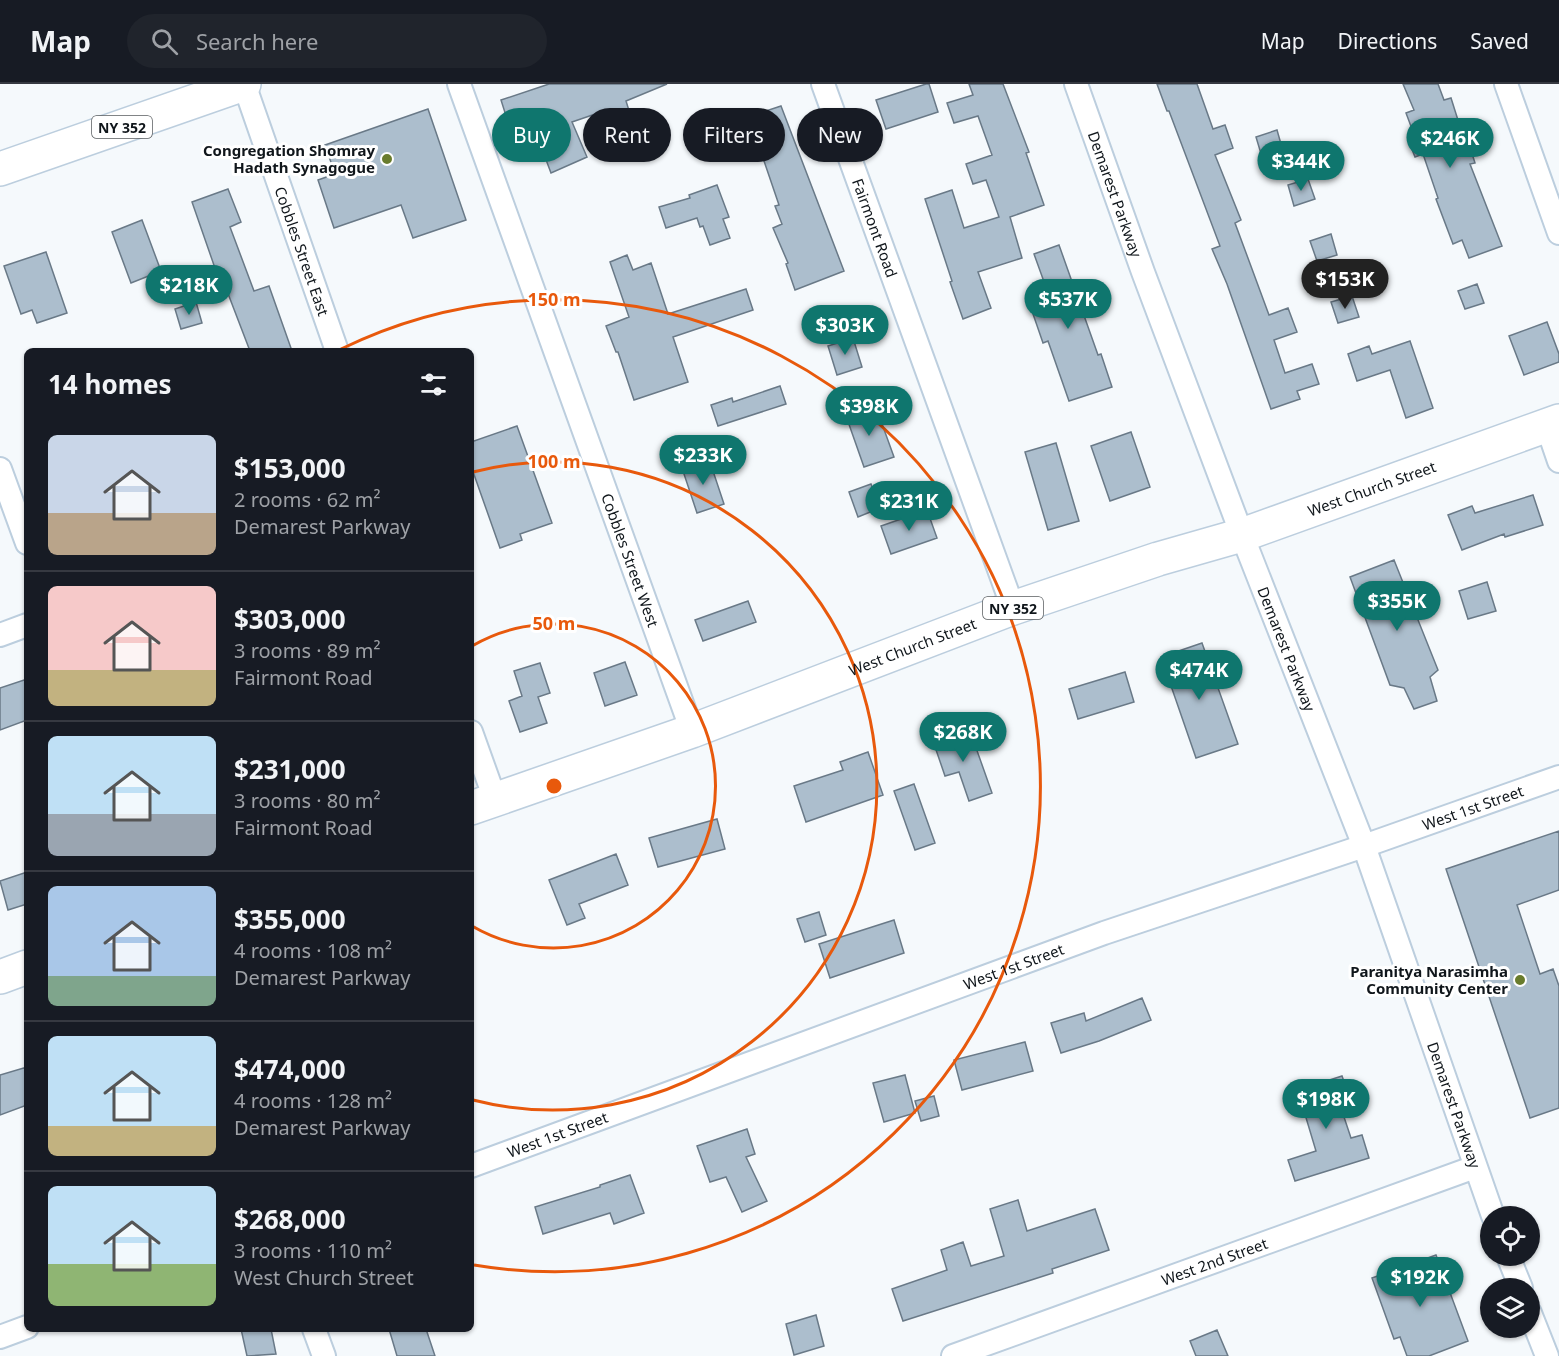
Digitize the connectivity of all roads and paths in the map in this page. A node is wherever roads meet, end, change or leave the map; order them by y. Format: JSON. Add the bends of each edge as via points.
{"nodes":[{"id":1,"x":459,"y":84,"type":"edge"},
{"id":2,"x":823,"y":84,"type":"edge"},
{"id":3,"x":1076,"y":84,"type":"edge"},
{"id":4,"x":1506,"y":84,"type":"edge"},
{"id":5,"x":232,"y":86,"type":"edge"},
{"id":6,"x":0,"y":169,"type":"edge"},
{"id":7,"x":1559,"y":233,"type":"edge"},
{"id":8,"x":336,"y":348,"type":"edge"},
{"id":9,"x":1553,"y":424,"type":"edge"},
{"id":10,"x":1559,"y":461,"type":"edge"},
{"id":11,"x":0,"y":469,"type":"edge"},
{"id":12,"x":24,"y":535,"type":"edge"},
{"id":13,"x":1242,"y":535,"type":"junction"},
{"id":14,"x":1012,"y":608,"type":"junction"},
{"id":15,"x":24,"y":626,"type":"edge"},
{"id":16,"x":0,"y":635,"type":"edge"},
{"id":17,"x":692,"y":731,"type":"junction"},
{"id":18,"x":474,"y":750,"type":"edge"},
{"id":19,"x":1559,"y":777,"type":"edge"},
{"id":20,"x":483,"y":804,"type":"edge"},
{"id":21,"x":1364,"y":846,"type":"junction"},
{"id":22,"x":24,"y":968,"type":"edge"},
{"id":23,"x":0,"y":977,"type":"edge"},
{"id":24,"x":474,"y":1165,"type":"edge"},
{"id":25,"x":1475,"y":1167,"type":"junction"},
{"id":26,"x":1489,"y":1206,"type":"edge"},
{"id":27,"x":24,"y":1328,"type":"edge"},
{"id":28,"x":315,"y":1332,"type":"edge"},
{"id":29,"x":0,"y":1337,"type":"edge"},
{"id":30,"x":1539,"y":1338,"type":"edge"},
{"id":31,"x":324,"y":1356,"type":"edge"},
{"id":32,"x":953,"y":1356,"type":"edge"},
{"id":33,"x":1546,"y":1356,"type":"edge"}],
"edges":[{"from":1,"to":17,"type":"street","name":"Cobbles Street West"},
{"from":2,"to":14,"type":"street","name":"Fairmont Road"},
{"from":3,"to":13,"type":"street","name":"Demarest Parkway"},
{"from":4,"to":7,"type":"street"},
{"from":5,"to":6,"type":"main road","number":"NY 352"},
{"from":5,"to":8,"type":"street","name":"Cobbles Street East"},
{"from":9,"to":10,"type":"street"},
{"from":9,"to":13,"type":"main road","name":"West Church Street","number":"NY 352"},
{"from":11,"to":12,"type":"street"},
{"from":13,"to":14,"type":"main road","name":"West Church Street","number":"NY 352"},
{"from":13,"to":21,"type":"street","name":"Demarest Parkway"},
{"from":14,"to":17,"type":"main road","name":"West Church Street","number":"NY 352"},
{"from":15,"to":16,"type":"street"},
{"from":17,"to":20,"type":"main road","name":"West Church Street","number":"NY 352"},
{"from":18,"to":20,"type":"street"},
{"from":19,"to":21,"type":"street","name":"West 1st Street"},
{"from":21,"to":24,"type":"street","name":"West 1st Street","via":[[1104,933]]},
{"from":21,"to":25,"type":"street","name":"Demarest Parkway"},
{"from":22,"to":23,"type":"main road"},
{"from":25,"to":26,"type":"street","name":"Demarest Parkway"},
{"from":25,"to":32,"type":"street","name":"West 2nd Street"},
{"from":27,"to":29,"type":"street"},
{"from":28,"to":31,"type":"street"},
{"from":30,"to":33,"type":"street"}]}
